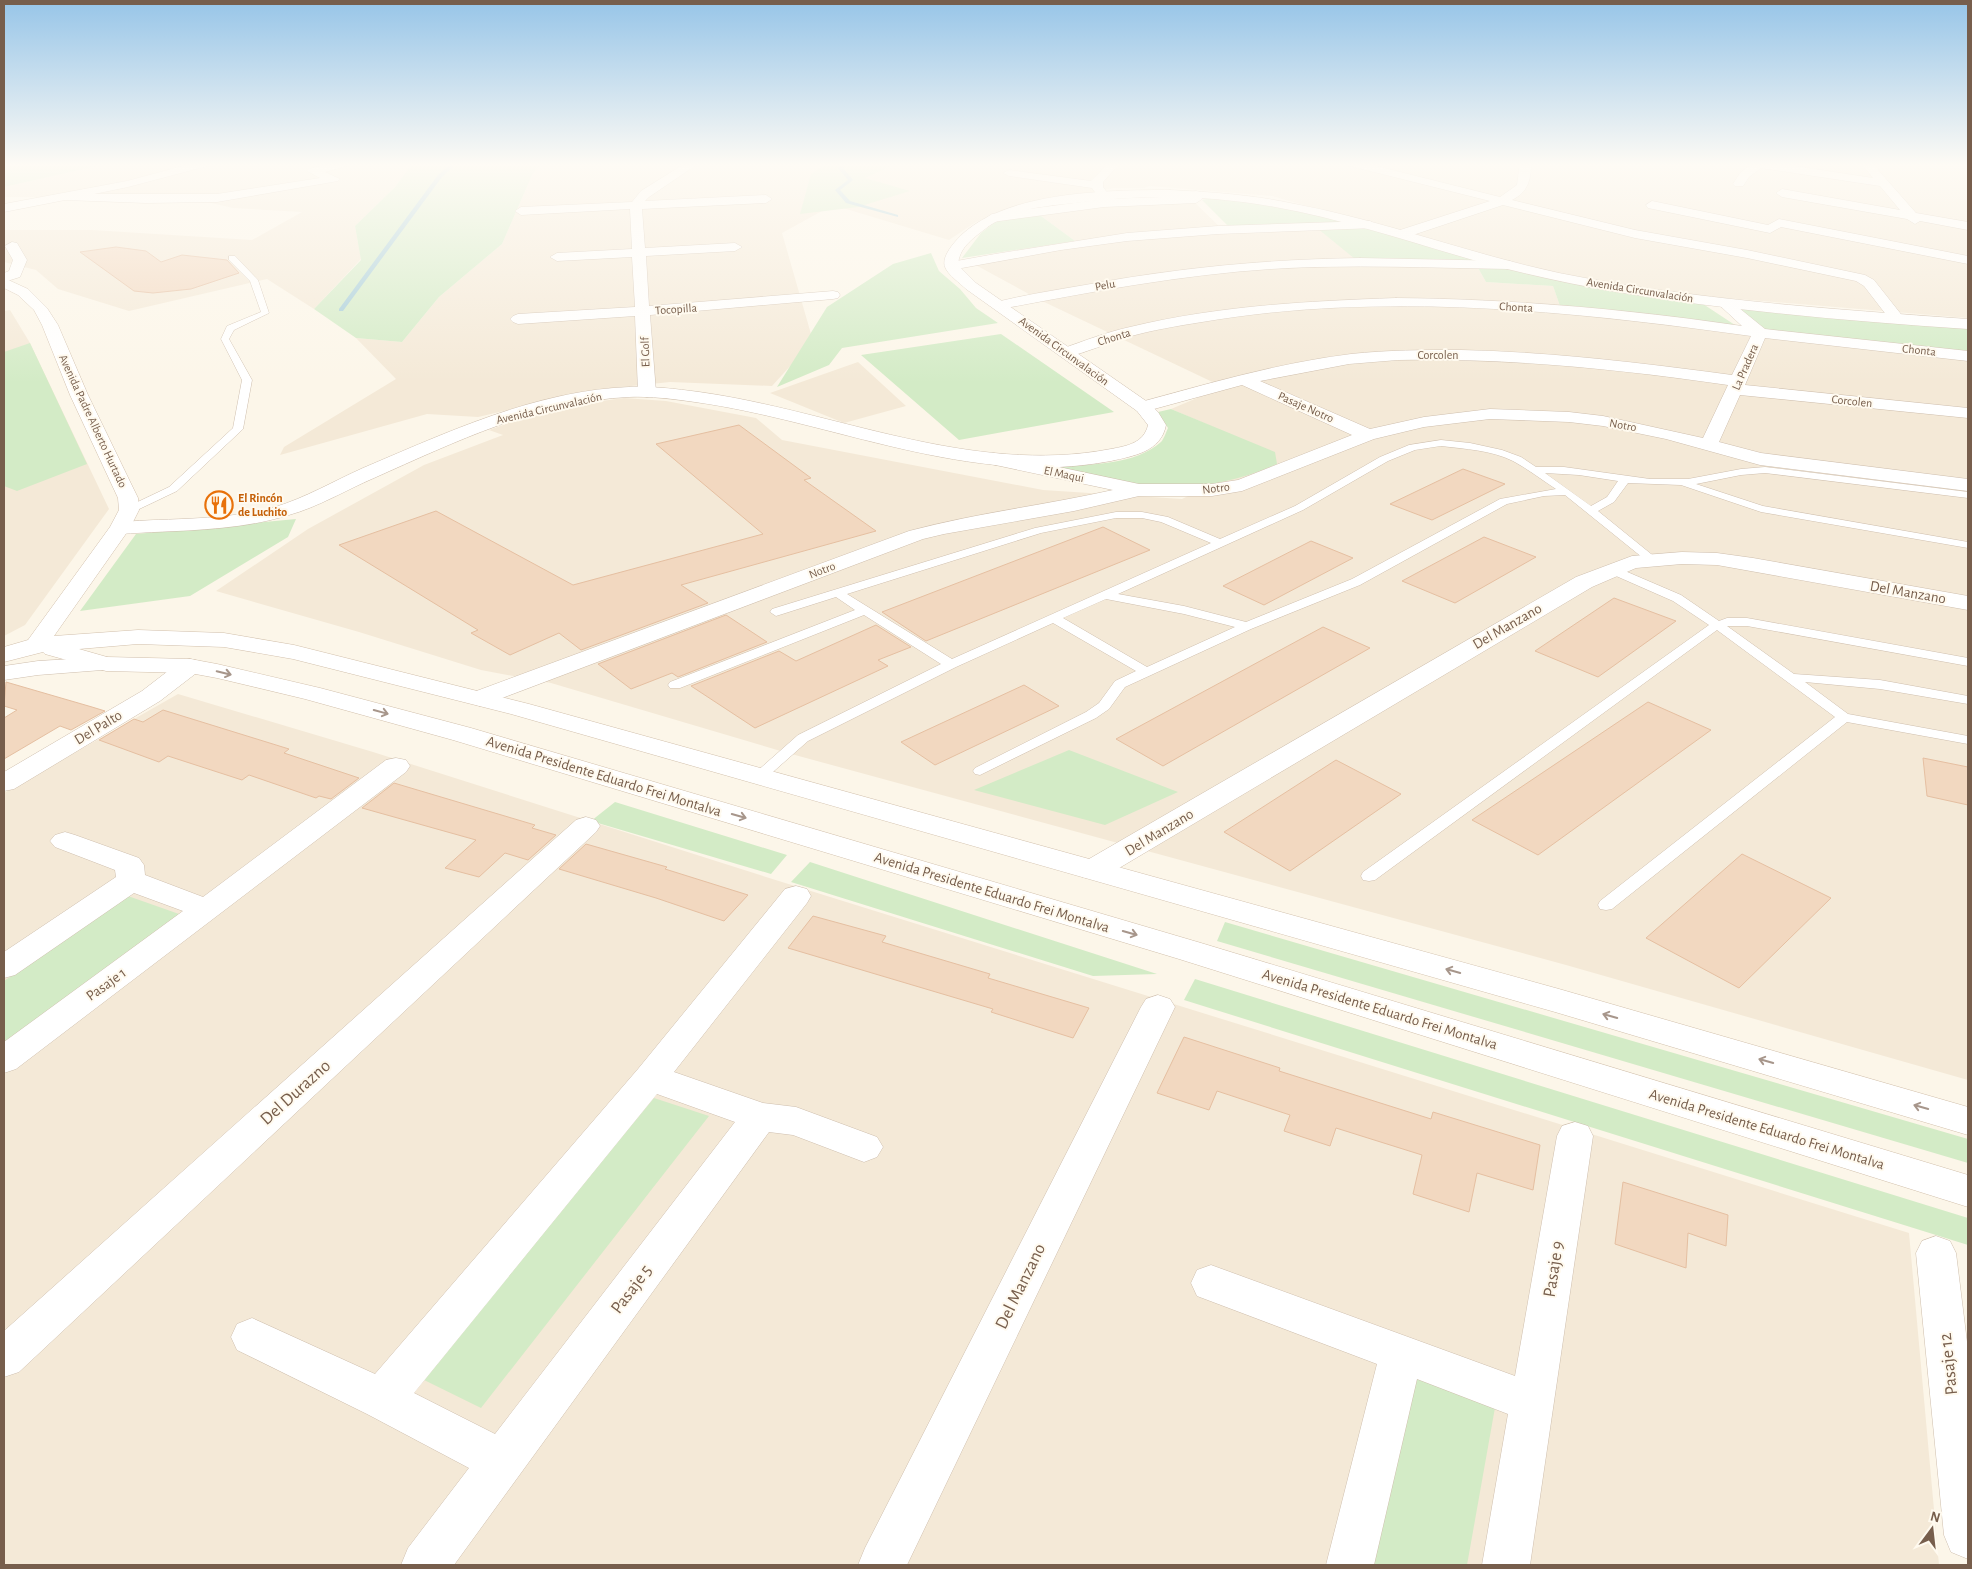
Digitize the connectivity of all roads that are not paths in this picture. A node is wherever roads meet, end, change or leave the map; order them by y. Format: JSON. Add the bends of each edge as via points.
{"nodes":[{"id":1,"x":638,"y":236,"type":"edge"},
{"id":2,"x":970,"y":236,"type":"edge"},
{"id":3,"x":1140,"y":236,"type":"edge"},
{"id":4,"x":1410,"y":236,"type":"edge"},
{"id":5,"x":1647,"y":236,"type":"edge"},
{"id":6,"x":1847,"y":236,"type":"edge"},
{"id":7,"x":1937,"y":243,"type":"dead end"},
{"id":8,"x":12,"y":246,"type":"dead end"},
{"id":9,"x":735,"y":247,"type":"dead end"},
{"id":10,"x":639,"y":253,"type":"junction"},
{"id":11,"x":1949,"y":256,"type":"junction"},
{"id":12,"x":557,"y":257,"type":"dead end"},
{"id":13,"x":232,"y":258,"type":"dead end"},
{"id":14,"x":1510,"y":265,"type":"junction"},
{"id":15,"x":1965,"y":265,"type":"edge"},
{"id":16,"x":951,"y":266,"type":"junction"},
{"id":17,"x":4,"y":278,"type":"edge"},
{"id":18,"x":4,"y":282,"type":"edge"},
{"id":19,"x":833,"y":295,"type":"dead end"},
{"id":20,"x":1723,"y":302,"type":"junction"},
{"id":21,"x":1001,"y":305,"type":"junction"},
{"id":22,"x":644,"y":311,"type":"junction"},
{"id":23,"x":1896,"y":318,"type":"junction"},
{"id":24,"x":518,"y":319,"type":"dead end"},
{"id":25,"x":1968,"y":324,"type":"edge"},
{"id":26,"x":1760,"y":333,"type":"junction"},
{"id":27,"x":1067,"y":352,"type":"junction"},
{"id":28,"x":1968,"y":356,"type":"edge"},
{"id":29,"x":1244,"y":380,"type":"junction"},
{"id":30,"x":1736,"y":385,"type":"junction"},
{"id":31,"x":647,"y":392,"type":"junction"},
{"id":32,"x":1143,"y":407,"type":"junction"},
{"id":33,"x":1968,"y":413,"type":"edge"},
{"id":34,"x":1368,"y":435,"type":"junction"},
{"id":35,"x":1709,"y":445,"type":"junction"},
{"id":36,"x":989,"y":458,"type":"junction"},
{"id":37,"x":1535,"y":470,"type":"junction"},
{"id":38,"x":1625,"y":480,"type":"junction"},
{"id":39,"x":1679,"y":482,"type":"junction"},
{"id":40,"x":1968,"y":485,"type":"edge"},
{"id":41,"x":1139,"y":490,"type":"junction"},
{"id":42,"x":1567,"y":492,"type":"junction"},
{"id":43,"x":1968,"y":495,"type":"edge"},
{"id":44,"x":129,"y":510,"type":"junction"},
{"id":45,"x":1589,"y":510,"type":"junction"},
{"id":46,"x":120,"y":528,"type":"junction"},
{"id":47,"x":1220,"y":543,"type":"junction"},
{"id":48,"x":1968,"y":545,"type":"edge"},
{"id":49,"x":1652,"y":560,"type":"junction"},
{"id":50,"x":1611,"y":569,"type":"junction"},
{"id":51,"x":837,"y":593,"type":"junction"},
{"id":52,"x":1105,"y":594,"type":"junction"},
{"id":53,"x":1968,"y":602,"type":"edge"},
{"id":54,"x":865,"y":610,"type":"junction"},
{"id":55,"x":776,"y":612,"type":"dead end"},
{"id":56,"x":1054,"y":618,"type":"junction"},
{"id":57,"x":1718,"y":624,"type":"junction"},
{"id":58,"x":1247,"y":626,"type":"junction"},
{"id":59,"x":36,"y":645,"type":"junction"},
{"id":60,"x":4,"y":652,"type":"edge"},
{"id":61,"x":4,"y":655,"type":"edge"},
{"id":62,"x":1968,"y":662,"type":"edge"},
{"id":63,"x":106,"y":664,"type":"junction"},
{"id":64,"x":951,"y":664,"type":"junction"},
{"id":65,"x":190,"y":666,"type":"junction"},
{"id":66,"x":1147,"y":672,"type":"junction"},
{"id":67,"x":4,"y":673,"type":"edge"},
{"id":68,"x":1791,"y":678,"type":"junction"},
{"id":69,"x":675,"y":685,"type":"dead end"},
{"id":70,"x":480,"y":698,"type":"junction"},
{"id":71,"x":1968,"y":700,"type":"edge"},
{"id":72,"x":1844,"y":717,"type":"junction"},
{"id":73,"x":1968,"y":740,"type":"edge"},
{"id":74,"x":396,"y":766,"type":"dead end"},
{"id":75,"x":980,"y":771,"type":"dead end"},
{"id":76,"x":760,"y":776,"type":"junction"},
{"id":77,"x":4,"y":784,"type":"edge"},
{"id":78,"x":586,"y":826,"type":"dead end"},
{"id":79,"x":65,"y":841,"type":"dead end"},
{"id":80,"x":1094,"y":870,"type":"junction"},
{"id":81,"x":1370,"y":876,"type":"dead end"},
{"id":82,"x":131,"y":881,"type":"junction"},
{"id":83,"x":796,"y":896,"type":"dead end"},
{"id":84,"x":1606,"y":905,"type":"dead end"},
{"id":85,"x":208,"y":909,"type":"junction"},
{"id":86,"x":4,"y":967,"type":"edge"},
{"id":87,"x":1158,"y":1007,"type":"dead end"},
{"id":88,"x":4,"y":1060,"type":"edge"},
{"id":89,"x":650,"y":1078,"type":"junction"},
{"id":90,"x":760,"y":1117,"type":"junction"},
{"id":91,"x":1968,"y":1121,"type":"edge"},
{"id":92,"x":1575,"y":1136,"type":"dead end"},
{"id":93,"x":864,"y":1147,"type":"dead end"},
{"id":94,"x":1968,"y":1190,"type":"edge"},
{"id":95,"x":1936,"y":1253,"type":"dead end"},
{"id":96,"x":1211,"y":1284,"type":"dead end"},
{"id":97,"x":252,"y":1337,"type":"dead end"},
{"id":98,"x":1400,"y":1354,"type":"junction"},
{"id":99,"x":4,"y":1358,"type":"edge"},
{"id":100,"x":382,"y":1399,"type":"junction"},
{"id":101,"x":1531,"y":1402,"type":"junction"},
{"id":102,"x":502,"y":1462,"type":"junction"},
{"id":103,"x":1968,"y":1535,"type":"edge"},
{"id":104,"x":425,"y":1565,"type":"edge"},
{"id":105,"x":882,"y":1565,"type":"edge"},
{"id":106,"x":1350,"y":1565,"type":"edge"},
{"id":107,"x":1506,"y":1565,"type":"edge"}],
"edges":[{"from":1,"to":10,"type":"street","name":"El Golf"},
{"from":2,"to":16,"type":"street","name":"Avenida Circunvalación","via":[[958,246],[950,259]]},
{"from":3,"to":16,"type":"street","via":[[1071,244]]},
{"from":4,"to":14,"type":"street","name":"Avenida Circunvalación"},
{"from":5,"to":23,"type":"street","via":[[1860,278],[1869,282]]},
{"from":6,"to":11,"type":"street"},
{"from":7,"to":11,"type":"street"},
{"from":8,"to":17,"type":"street","via":[[20,260],[15,274]]},
{"from":9,"to":10,"type":"street"},
{"from":10,"to":12,"type":"street"},
{"from":10,"to":22,"type":"street","name":"El Golf"},
{"from":11,"to":15,"type":"street"},
{"from":13,"to":44,"type":"lane","via":[[254,280],[265,313],[230,328],[225,339],[247,380],[238,429],[173,489]]},
{"from":14,"to":20,"type":"street","name":"Avenida Circunvalación","via":[[1608,286]]},
{"from":14,"to":21,"type":"street","name":"Pelu","via":[[1337,262],[1271,265],[1123,281]]},
{"from":16,"to":21,"type":"street","name":"Avenida Circunvalación","via":[[971,286]]},
{"from":18,"to":44,"type":"street","name":"Avenida Padre Alberto Hurtado","via":[[23,292],[40,308],[50,325],[128,498]]},
{"from":19,"to":22,"type":"street","name":"Tocopilla"},
{"from":20,"to":23,"type":"street","name":"Avenida Circunvalación"},
{"from":20,"to":26,"type":"street","name":"La Pradera"},
{"from":21,"to":27,"type":"street","name":"Avenida Circunvalación"},
{"from":22,"to":24,"type":"street","name":"Tocopilla"},
{"from":22,"to":31,"type":"street","name":"El Golf"},
{"from":23,"to":25,"type":"street","name":"Avenida Circunvalación"},
{"from":26,"to":27,"type":"street","name":"Chonta","via":[[1650,318],[1539,308],[1410,302],[1232,314],[1140,329]]},
{"from":26,"to":28,"type":"street","name":"Chonta"},
{"from":26,"to":30,"type":"street","name":"La Pradera"},
{"from":27,"to":32,"type":"street","name":"Avenida Circunvalación"},
{"from":29,"to":30,"type":"street","name":"Corcolen","via":[[1351,359],[1486,355],[1601,363]]},
{"from":29,"to":32,"type":"street","name":"Corcolen"},
{"from":29,"to":34,"type":"street","name":"Pasaje Notro"},
{"from":30,"to":33,"type":"street","name":"Corcolen"},
{"from":30,"to":35,"type":"street","name":"La Pradera"},
{"from":31,"to":36,"type":"street","name":"Avenida Circunvalación","via":[[742,405],[899,443]]},
{"from":31,"to":46,"type":"street","name":"Avenida Circunvalación","via":[[611,394],[526,410],[480,425],[265,516]]},
{"from":32,"to":36,"type":"street","name":"Avenida Circunvalación","via":[[1157,426],[1153,437],[1120,453],[1065,461]]},
{"from":34,"to":35,"type":"street","name":"Notro","via":[[1457,416],[1524,414],[1603,421]]},
{"from":34,"to":41,"type":"street","name":"Notro","via":[[1242,485],[1212,490]]},
{"from":35,"to":40,"type":"street","name":"Notro","via":[[1760,459]]},
{"from":36,"to":41,"type":"street","name":"El Maqui"},
{"from":37,"to":38,"type":"lane","via":[[1559,469]]},
{"from":37,"to":42,"type":"lane"},
{"from":37,"to":47,"type":"lane","via":[[1516,459],[1479,447],[1441,444],[1413,447],[1384,459],[1299,508]]},
{"from":38,"to":39,"type":"lane"},
{"from":38,"to":45,"type":"lane","via":[[1604,506]]},
{"from":39,"to":43,"type":"lane","via":[[1739,471],[1765,470]]},
{"from":39,"to":48,"type":"lane","via":[[1762,509]]},
{"from":41,"to":70,"type":"street","name":"Notro","via":[[916,535]]},
{"from":42,"to":45,"type":"lane"},
{"from":42,"to":58,"type":"lane","via":[[1504,501],[1356,582]]},
{"from":44,"to":46,"type":"street"},
{"from":45,"to":49,"type":"lane"},
{"from":46,"to":59,"type":"street"},
{"from":47,"to":51,"type":"lane","via":[[1158,518],[1142,514],[1116,515],[1039,530]]},
{"from":47,"to":52,"type":"lane"},
{"from":49,"to":50,"type":"street","name":"Del Manzano"},
{"from":49,"to":53,"type":"street","name":"Del Manzano","via":[[1682,558],[1753,564]]},
{"from":50,"to":57,"type":"lane","via":[[1677,598]]},
{"from":50,"to":80,"type":"street","name":"Del Manzano","via":[[1519,619]]},
{"from":51,"to":54,"type":"lane"},
{"from":51,"to":55,"type":"lane"},
{"from":52,"to":56,"type":"lane"},
{"from":52,"to":58,"type":"lane"},
{"from":54,"to":64,"type":"lane"},
{"from":54,"to":69,"type":"lane"},
{"from":56,"to":64,"type":"lane"},
{"from":56,"to":66,"type":"lane"},
{"from":57,"to":62,"type":"lane","via":[[1747,622]]},
{"from":57,"to":68,"type":"lane"},
{"from":57,"to":81,"type":"lane"},
{"from":58,"to":66,"type":"lane"},
{"from":59,"to":60,"type":"street"},
{"from":59,"to":61,"type":"street"},
{"from":59,"to":63,"type":"street"},
{"from":59,"to":70,"type":"street","via":[[138,637],[224,640],[294,652]]},
{"from":63,"to":65,"type":"street","name":"Avenida Presidente Eduardo Frei Montalva"},
{"from":63,"to":67,"type":"street","name":"Avenida Presidente Eduardo Frei Montalva"},
{"from":64,"to":76,"type":"lane","via":[[803,738]]},
{"from":65,"to":77,"type":"street","name":"Del Palto","via":[[151,696]]},
{"from":65,"to":94,"type":"street","name":"Avenida Presidente Eduardo Frei Montalva","one_way":true,"via":[[311,693],[462,734],[1200,954]]},
{"from":66,"to":75,"type":"lane","via":[[1120,684],[1104,706],[1091,715]]},
{"from":68,"to":71,"type":"lane","via":[[1858,681]]},
{"from":68,"to":72,"type":"lane"},
{"from":70,"to":76,"type":"street"},
{"from":72,"to":73,"type":"lane"},
{"from":72,"to":84,"type":"lane"},
{"from":74,"to":85,"type":"street","name":"Pasaje 1"},
{"from":76,"to":80,"type":"street"},
{"from":78,"to":99,"type":"street","name":"Del Durazno"},
{"from":79,"to":82,"type":"street","via":[[129,865]]},
{"from":91,"to":80,"type":"street","one_way":true},
{"from":82,"to":85,"type":"street"},
{"from":82,"to":86,"type":"street"},
{"from":83,"to":89,"type":"street"},
{"from":85,"to":88,"type":"street","name":"Pasaje 1"},
{"from":87,"to":105,"type":"street","name":"Del Manzano"},
{"from":89,"to":90,"type":"street"},
{"from":89,"to":100,"type":"street"},
{"from":90,"to":93,"type":"street","via":[[796,1121]]},
{"from":90,"to":102,"type":"street","name":"Pasaje 5"},
{"from":92,"to":101,"type":"street","name":"Pasaje 9"},
{"from":95,"to":103,"type":"street","name":"Pasaje 12"},
{"from":96,"to":98,"type":"street"},
{"from":97,"to":100,"type":"street"},
{"from":98,"to":101,"type":"street"},
{"from":98,"to":106,"type":"street"},
{"from":100,"to":102,"type":"street"},
{"from":101,"to":107,"type":"street","name":"Pasaje 9"},
{"from":102,"to":104,"type":"street","name":"Pasaje 5"}]}
